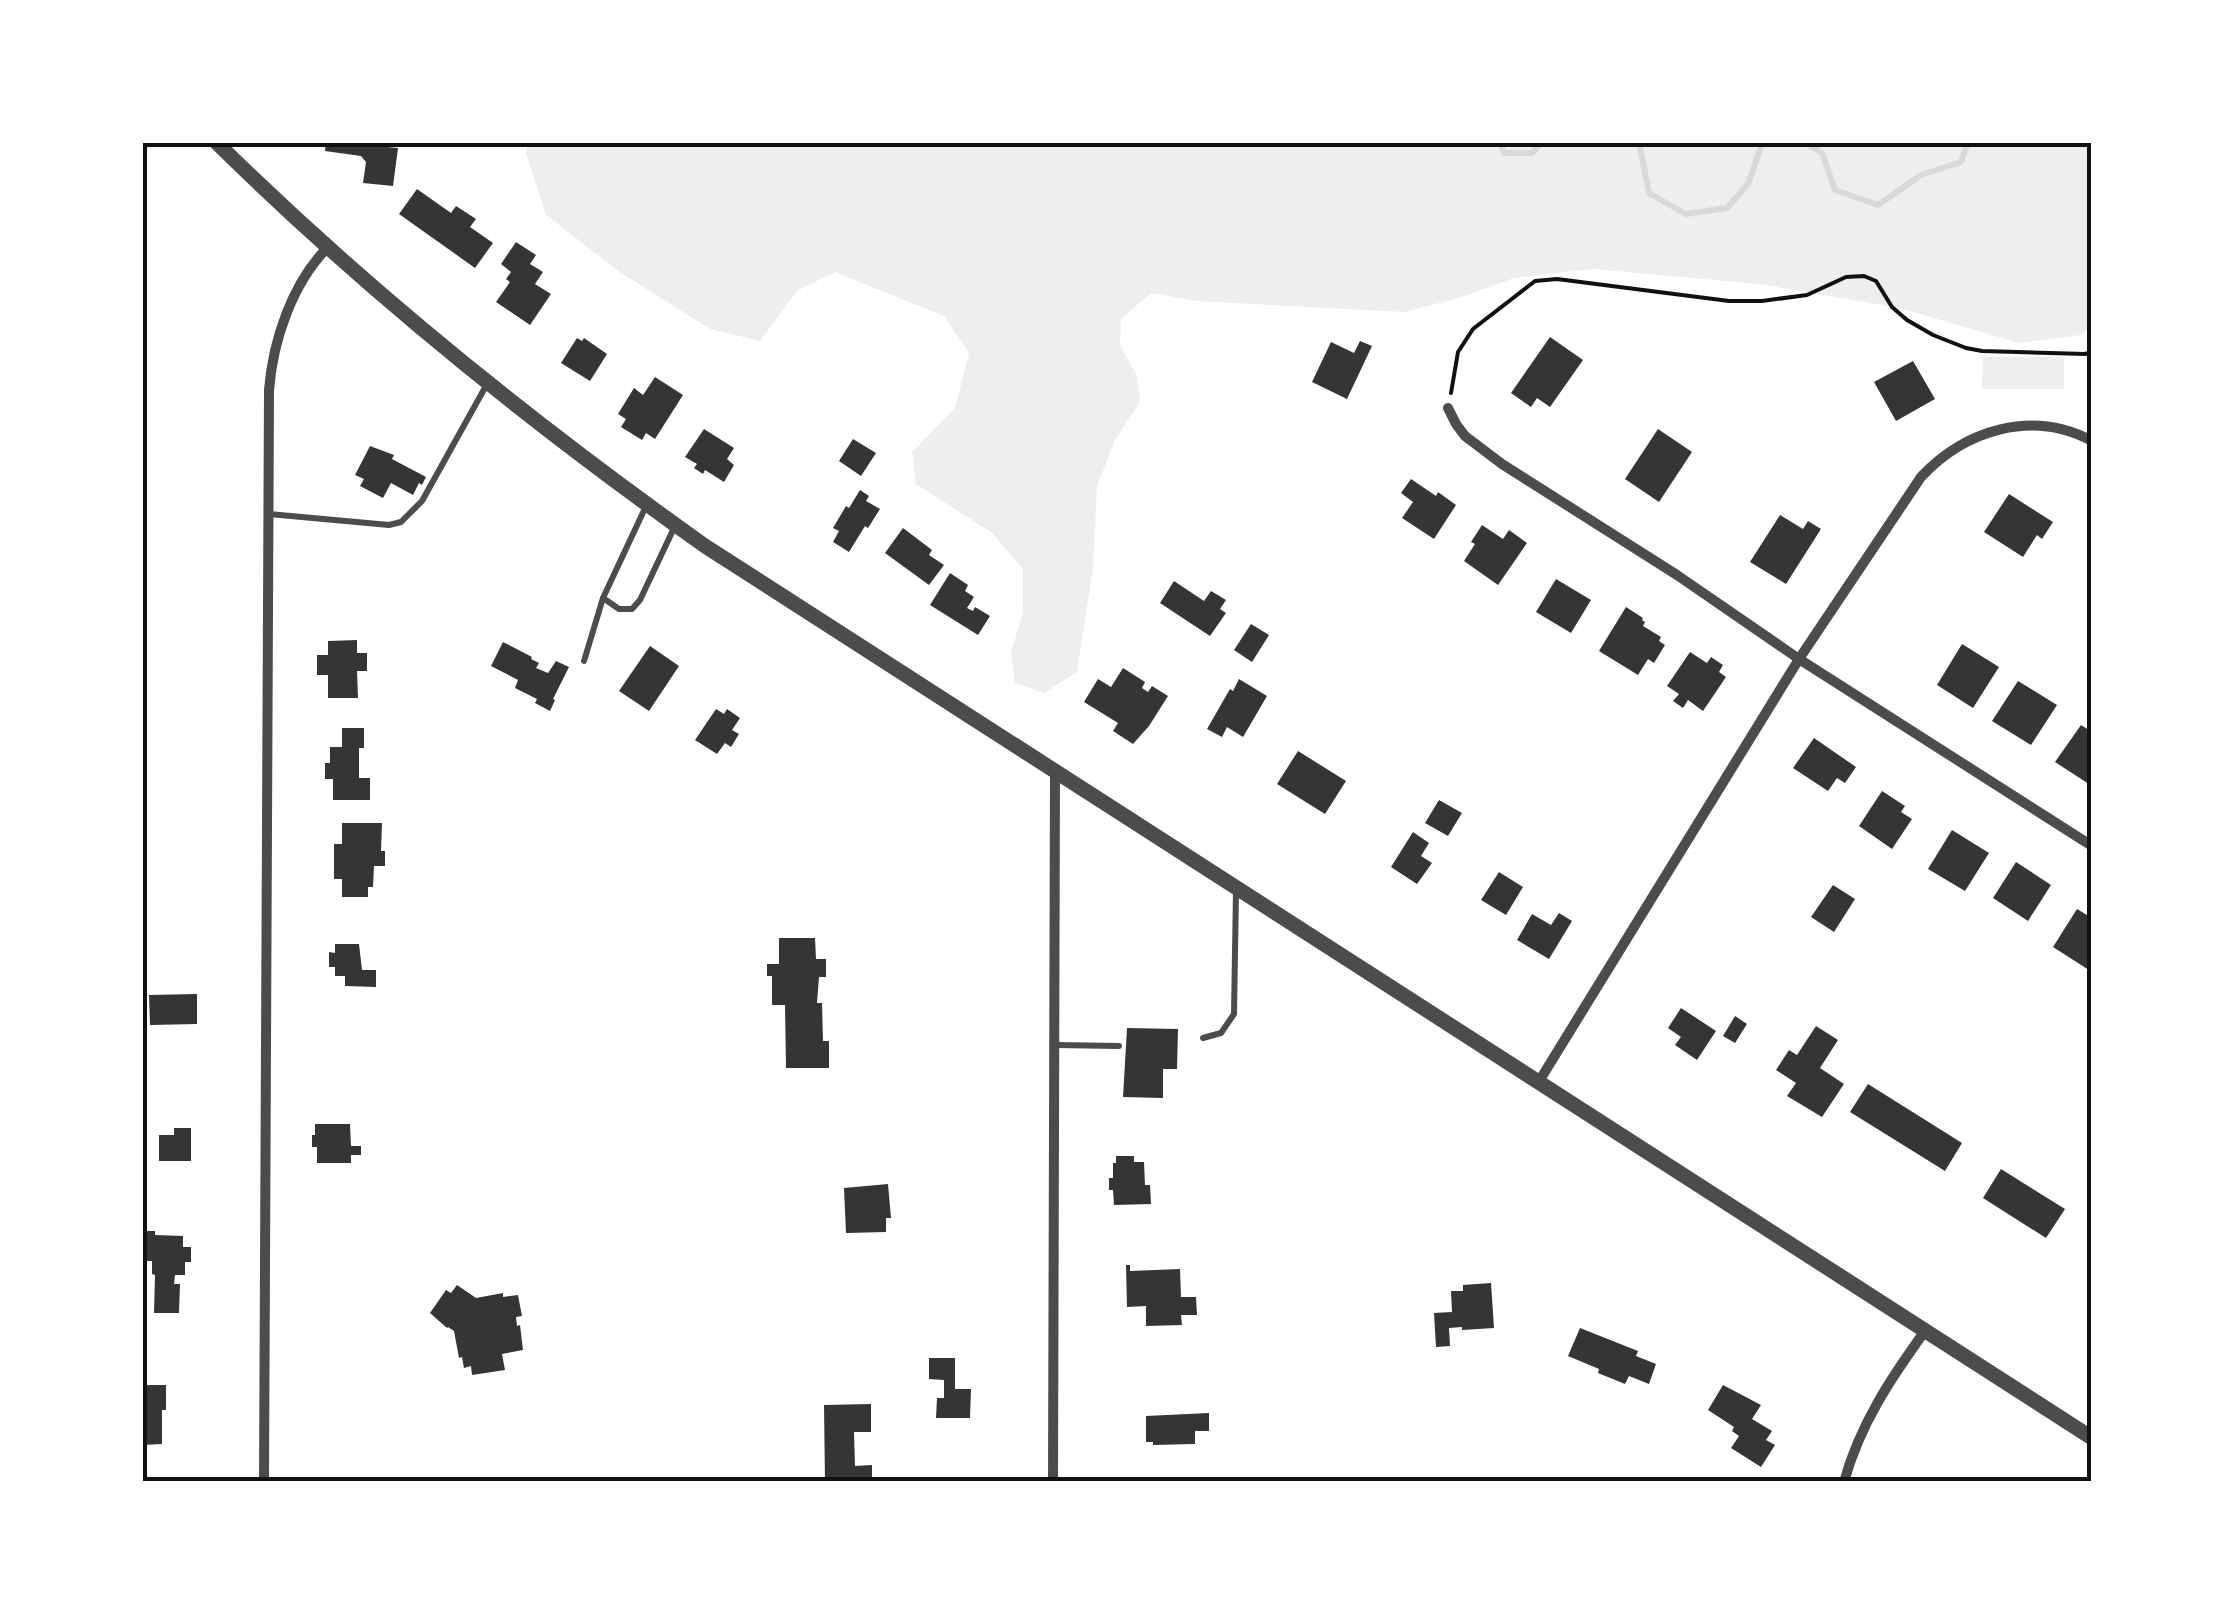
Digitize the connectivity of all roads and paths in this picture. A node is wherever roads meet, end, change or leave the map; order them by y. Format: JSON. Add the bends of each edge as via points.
{"nodes":[{"id":1,"x":216,"y":142,"type":"edge"},
{"id":2,"x":328,"y":248,"type":"junction"},
{"id":3,"x":2092,"y":352,"type":"edge"},
{"id":4,"x":488,"y":382,"type":"junction"},
{"id":5,"x":1448,"y":408,"type":"joint"},
{"id":6,"x":2092,"y":441,"type":"edge"},
{"id":7,"x":646,"y":504,"type":"junction"},
{"id":8,"x":268,"y":514,"type":"junction"},
{"id":9,"x":676,"y":525,"type":"junction"},
{"id":10,"x":603,"y":598,"type":"junction"},
{"id":11,"x":1799,"y":659,"type":"junction"},
{"id":12,"x":584,"y":661,"type":"dead end"},
{"id":13,"x":1055,"y":770,"type":"junction"},
{"id":14,"x":2092,"y":846,"type":"edge"},
{"id":15,"x":1236,"y":887,"type":"junction"},
{"id":16,"x":1204,"y":1038,"type":"dead end"},
{"id":17,"x":1054,"y":1045,"type":"junction"},
{"id":18,"x":1119,"y":1046,"type":"dead end"},
{"id":19,"x":1538,"y":1083,"type":"junction"},
{"id":20,"x":1925,"y":1330,"type":"junction"},
{"id":21,"x":2092,"y":1438,"type":"edge"},
{"id":22,"x":264,"y":1482,"type":"edge"},
{"id":23,"x":1052,"y":1482,"type":"edge"},
{"id":24,"x":1844,"y":1482,"type":"edge"}],
"edges":[{"from":1,"to":2,"type":"street"},
{"from":2,"to":4,"type":"street"},
{"from":2,"to":8,"type":"street","via":[[293,300],[273,360]]},
{"from":3,"to":5,"type":"path","via":[[1966,348],[1908,320],[1864,276],[1762,301],[1556,278],[1535,281],[1473,328],[1458,352]]},
{"from":4,"to":7,"type":"street"},
{"from":4,"to":8,"type":"lane","via":[[422,501],[402,522]]},
{"from":5,"to":11,"type":"street","via":[[1465,436],[1502,464]]},
{"from":6,"to":11,"type":"street","via":[[2056,428],[2014,426],[1980,435],[1938,460]]},
{"from":7,"to":9,"type":"street"},
{"from":7,"to":10,"type":"lane"},
{"from":8,"to":22,"type":"street"},
{"from":9,"to":10,"type":"lane","via":[[632,609]]},
{"from":9,"to":13,"type":"street"},
{"from":10,"to":12,"type":"lane"},
{"from":11,"to":14,"type":"street"},
{"from":11,"to":19,"type":"street"},
{"from":13,"to":15,"type":"street"},
{"from":13,"to":17,"type":"street"},
{"from":15,"to":16,"type":"lane","via":[[1234,1014],[1221,1033]]},
{"from":15,"to":19,"type":"street"},
{"from":17,"to":18,"type":"lane"},
{"from":17,"to":23,"type":"street"},
{"from":19,"to":20,"type":"street"},
{"from":20,"to":21,"type":"street"},
{"from":20,"to":24,"type":"street","via":[[1884,1389]]}]}
